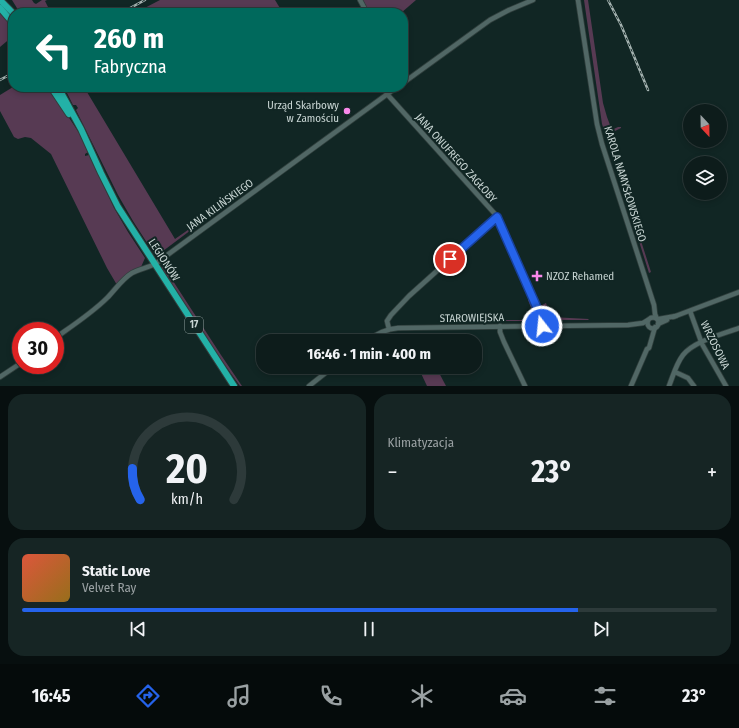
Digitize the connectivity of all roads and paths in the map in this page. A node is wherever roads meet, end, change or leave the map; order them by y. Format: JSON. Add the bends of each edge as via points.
{"nodes":[{"id":1,"x":0,"y":0,"type":"edge"},
{"id":2,"x":533,"y":0,"type":"edge"},
{"id":3,"x":578,"y":0,"type":"edge"},
{"id":4,"x":0,"y":8,"type":"edge"},
{"id":5,"x":8,"y":9,"type":"edge"},
{"id":6,"x":8,"y":16,"type":"edge"},
{"id":7,"x":408,"y":78,"type":"edge"},
{"id":8,"x":54,"y":92,"type":"edge"},
{"id":9,"x":61,"y":92,"type":"edge"},
{"id":10,"x":390,"y":92,"type":"edge"},
{"id":11,"x":387,"y":94,"type":"junction"},
{"id":12,"x":86,"y":141,"type":"junction"},
{"id":13,"x":497,"y":217,"type":"junction"},
{"id":14,"x":155,"y":264,"type":"junction"},
{"id":15,"x":739,"y":292,"type":"edge"},
{"id":16,"x":652,"y":300,"type":"junction"},
{"id":17,"x":690,"y":311,"type":"junction"},
{"id":18,"x":649,"y":319,"type":"junction"},
{"id":19,"x":657,"y":323,"type":"junction"},
{"id":20,"x":628,"y":325,"type":"junction"},
{"id":21,"x":500,"y":326,"type":"junction"},
{"id":22,"x":542,"y":326,"type":"junction"},
{"id":23,"x":649,"y":326,"type":"junction"},
{"id":24,"x":389,"y":329,"type":"junction"},
{"id":25,"x":738,"y":330,"type":"edge"},
{"id":26,"x":64,"y":331,"type":"edge"},
{"id":27,"x":377,"y":334,"type":"edge"},
{"id":28,"x":702,"y":342,"type":"junction"},
{"id":29,"x":647,"y":349,"type":"junction"},
{"id":30,"x":12,"y":369,"type":"edge"},
{"id":31,"x":675,"y":372,"type":"junction"},
{"id":32,"x":324,"y":374,"type":"edge"},
{"id":33,"x":0,"y":377,"type":"edge"},
{"id":34,"x":234,"y":386,"type":"edge"},
{"id":35,"x":308,"y":386,"type":"edge"},
{"id":36,"x":525,"y":386,"type":"edge"},
{"id":37,"x":631,"y":386,"type":"edge"},
{"id":38,"x":668,"y":386,"type":"edge"},
{"id":39,"x":694,"y":386,"type":"edge"},
{"id":40,"x":726,"y":386,"type":"edge"}],
"edges":[{"from":1,"to":5,"type":"highway"},
{"from":2,"to":7,"type":"street","via":[[490,20]]},
{"from":3,"to":16,"type":"street","name":"KAROLA NAMYSŁOWSKIEGO","via":[[599,132]]},
{"from":4,"to":6,"type":"highway"},
{"from":8,"to":12,"type":"highway","name":"LEGIONÓW","number":"17"},
{"from":9,"to":12,"type":"highway","name":"LEGIONÓW","number":"17"},
{"from":10,"to":11,"type":"street","name":"JANA KILIŃSKIEGO"},
{"from":11,"to":13,"type":"street","name":"JANA ONUFREGO ZAGŁOBY"},
{"from":11,"to":14,"type":"street","name":"JANA KILIŃSKIEGO"},
{"from":12,"to":14,"type":"highway","name":"LEGIONÓW","number":"17","via":[[115,202]]},
{"from":13,"to":22,"type":"street","name":"JANA ONUFREGO ZAGŁOBY","via":[[542,319]]},
{"from":13,"to":24,"type":"street","via":[[391,315],[387,321]]},
{"from":14,"to":26,"type":"street","name":"JANA KILIŃSKIEGO","via":[[131,273],[107,298]]},
{"from":14,"to":34,"type":"highway","name":"LEGIONÓW","number":"17"},
{"from":15,"to":17,"type":"street"},
{"from":16,"to":18,"type":"street","name":"KAROLA NAMYSŁOWSKIEGO"},
{"from":16,"to":19,"type":"street","name":"KAROLA NAMYSŁOWSKIEGO"},
{"from":17,"to":19,"type":"street"},
{"from":17,"to":28,"type":"street","name":"WRZOSOWA"},
{"from":18,"to":19,"type":"street","via":[[654,318]]},
{"from":18,"to":20,"type":"street","name":"STAROWIEJSKA","via":[[643,323]]},
{"from":18,"to":23,"type":"street"},
{"from":19,"to":23,"type":"street","via":[[652,328]]},
{"from":19,"to":29,"type":"street"},
{"from":20,"to":22,"type":"street","name":"STAROWIEJSKA"},
{"from":20,"to":23,"type":"street","name":"STAROWIEJSKA"},
{"from":21,"to":22,"type":"street","name":"STAROWIEJSKA"},
{"from":21,"to":24,"type":"street","name":"STAROWIEJSKA"},
{"from":21,"to":36,"type":"street","via":[[504,342]]},
{"from":23,"to":29,"type":"street"},
{"from":24,"to":27,"type":"street","name":"STAROWIEJSKA"},
{"from":25,"to":28,"type":"street"},
{"from":28,"to":31,"type":"street","via":[[685,353]]},
{"from":28,"to":40,"type":"street","name":"WRZOSOWA"},
{"from":29,"to":37,"type":"street"},
{"from":30,"to":33,"type":"street"},
{"from":31,"to":38,"type":"street"},
{"from":31,"to":39,"type":"street","via":[[689,378]]},
{"from":32,"to":35,"type":"street"}]}
